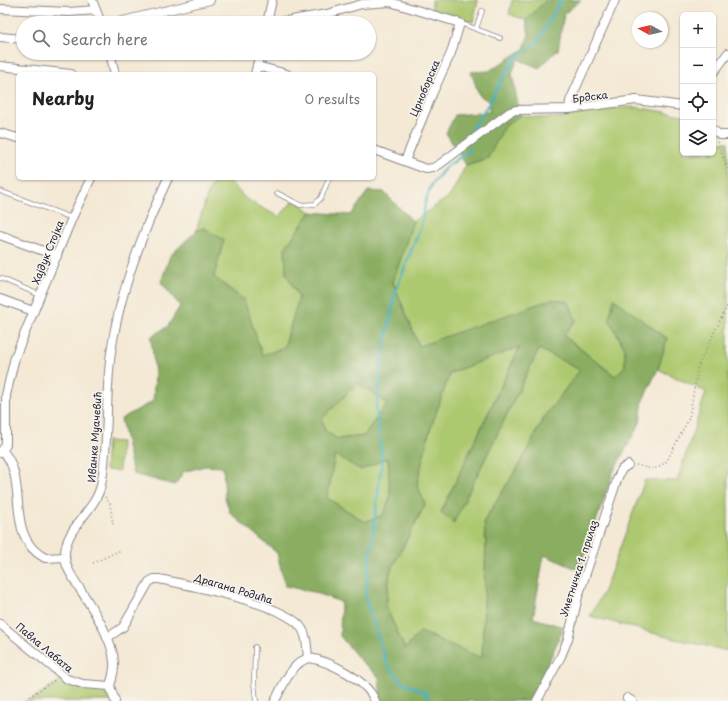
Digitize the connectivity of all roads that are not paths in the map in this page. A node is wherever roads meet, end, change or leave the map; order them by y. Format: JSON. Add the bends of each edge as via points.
{"nodes":[{"id":1,"x":92,"y":0,"type":"edge"},
{"id":2,"x":210,"y":0,"type":"edge"},
{"id":3,"x":272,"y":0,"type":"edge"},
{"id":4,"x":615,"y":0,"type":"edge"},
{"id":5,"x":0,"y":9,"type":"edge"},
{"id":6,"x":96,"y":10,"type":"junction"},
{"id":7,"x":482,"y":11,"type":"dead end"},
{"id":8,"x":98,"y":16,"type":"edge"},
{"id":9,"x":143,"y":16,"type":"edge"},
{"id":10,"x":269,"y":16,"type":"edge"},
{"id":11,"x":315,"y":16,"type":"edge"},
{"id":12,"x":460,"y":23,"type":"junction"},
{"id":13,"x":476,"y":29,"type":"junction"},
{"id":14,"x":0,"y":38,"type":"edge"},
{"id":15,"x":500,"y":38,"type":"dead end"},
{"id":16,"x":16,"y":39,"type":"edge"},
{"id":17,"x":728,"y":53,"type":"edge"},
{"id":18,"x":112,"y":60,"type":"edge"},
{"id":19,"x":258,"y":60,"type":"edge"},
{"id":20,"x":0,"y":66,"type":"edge"},
{"id":21,"x":716,"y":69,"type":"edge"},
{"id":22,"x":256,"y":70,"type":"edge"},
{"id":23,"x":53,"y":72,"type":"edge"},
{"id":24,"x":115,"y":72,"type":"edge"},
{"id":25,"x":272,"y":72,"type":"edge"},
{"id":26,"x":680,"y":106,"type":"edge"},
{"id":27,"x":569,"y":109,"type":"junction"},
{"id":28,"x":716,"y":132,"type":"edge"},
{"id":29,"x":0,"y":133,"type":"edge"},
{"id":30,"x":728,"y":135,"type":"edge"},
{"id":31,"x":16,"y":137,"type":"edge"},
{"id":32,"x":376,"y":151,"type":"edge"},
{"id":33,"x":405,"y":161,"type":"junction"},
{"id":34,"x":90,"y":180,"type":"edge"},
{"id":35,"x":167,"y":180,"type":"edge"},
{"id":36,"x":328,"y":180,"type":"edge"},
{"id":37,"x":0,"y":191,"type":"edge"},
{"id":38,"x":277,"y":193,"type":"dead end"},
{"id":39,"x":72,"y":218,"type":"junction"},
{"id":40,"x":0,"y":235,"type":"edge"},
{"id":41,"x":57,"y":256,"type":"junction"},
{"id":42,"x":0,"y":278,"type":"edge"},
{"id":43,"x":40,"y":294,"type":"junction"},
{"id":44,"x":0,"y":299,"type":"edge"},
{"id":45,"x":33,"y":311,"type":"junction"},
{"id":46,"x":1,"y":452,"type":"edge"},
{"id":47,"x":628,"y":464,"type":"road end"},
{"id":48,"x":65,"y":557,"type":"junction"},
{"id":49,"x":0,"y":624,"type":"edge"},
{"id":50,"x":106,"y":638,"type":"junction"},
{"id":51,"x":255,"y":647,"type":"dead end"},
{"id":52,"x":308,"y":658,"type":"junction"},
{"id":53,"x":110,"y":686,"type":"junction"},
{"id":54,"x":115,"y":701,"type":"edge"},
{"id":55,"x":256,"y":701,"type":"edge"},
{"id":56,"x":275,"y":701,"type":"edge"},
{"id":57,"x":375,"y":701,"type":"edge"},
{"id":58,"x":536,"y":701,"type":"edge"}],
"edges":[{"from":1,"to":6,"type":"street"},
{"from":2,"to":9,"type":"street"},
{"from":3,"to":10,"type":"street"},
{"from":4,"to":27,"type":"street","name":"Брдска","via":[[570,101]]},
{"from":5,"to":6,"type":"street","via":[[69,12]]},
{"from":6,"to":8,"type":"street"},
{"from":7,"to":13,"type":"lane"},
{"from":11,"to":12,"type":"street","via":[[362,4],[390,2]]},
{"from":12,"to":13,"type":"lane"},
{"from":12,"to":33,"type":"street","name":"Црноборска","via":[[451,53]]},
{"from":13,"to":15,"type":"lane"},
{"from":14,"to":16,"type":"street"},
{"from":17,"to":21,"type":"street"},
{"from":18,"to":24,"type":"street"},
{"from":19,"to":22,"type":"street"},
{"from":20,"to":23,"type":"street"},
{"from":22,"to":25,"type":"street"},
{"from":26,"to":27,"type":"street","name":"Брдска","via":[[636,100]]},
{"from":27,"to":33,"type":"street","via":[[510,112],[452,156],[430,169]]},
{"from":28,"to":30,"type":"street"},
{"from":29,"to":31,"type":"street"},
{"from":32,"to":33,"type":"street"},
{"from":34,"to":39,"type":"street","name":"Хајдук Стојка"},
{"from":35,"to":48,"type":"street","name":"Иванке Муачевић","via":[[144,234],[118,318],[107,385],[101,487],[70,537]]},
{"from":36,"to":38,"type":"lane","via":[[321,198],[315,204],[300,205]]},
{"from":37,"to":39,"type":"lane","name":"Хајдук Стојка"},
{"from":39,"to":41,"type":"street","name":"Хајдук Стојка"},
{"from":40,"to":41,"type":"street"},
{"from":41,"to":43,"type":"street","name":"Хајдук Стојка"},
{"from":42,"to":43,"type":"lane","name":"Хајдук Стојка"},
{"from":43,"to":45,"type":"street","name":"Хајдук Стојка"},
{"from":44,"to":45,"type":"street"},
{"from":45,"to":46,"type":"street","name":"Хајдук Стојка","via":[[10,373],[5,417],[6,445]]},
{"from":46,"to":48,"type":"street","name":"Хајдук Стојка","via":[[10,460],[21,528],[30,546],[44,558]]},
{"from":47,"to":58,"type":"street","name":"Уметничка 1. прилаз","via":[[618,477],[578,597],[568,639]]},
{"from":48,"to":50,"type":"street","via":[[70,573]]},
{"from":49,"to":53,"type":"street","name":"Павла Лабата","via":[[72,682]]},
{"from":50,"to":52,"type":"street","name":"Драгана Родића","via":[[123,627],[149,582],[159,579],[216,591],[289,617],[302,630]]},
{"from":50,"to":53,"type":"street","via":[[114,661]]},
{"from":51,"to":55,"type":"lane"},
{"from":52,"to":56,"type":"street","via":[[298,665]]},
{"from":52,"to":57,"type":"street","via":[[356,678],[369,690]]},
{"from":53,"to":54,"type":"street"}]}
